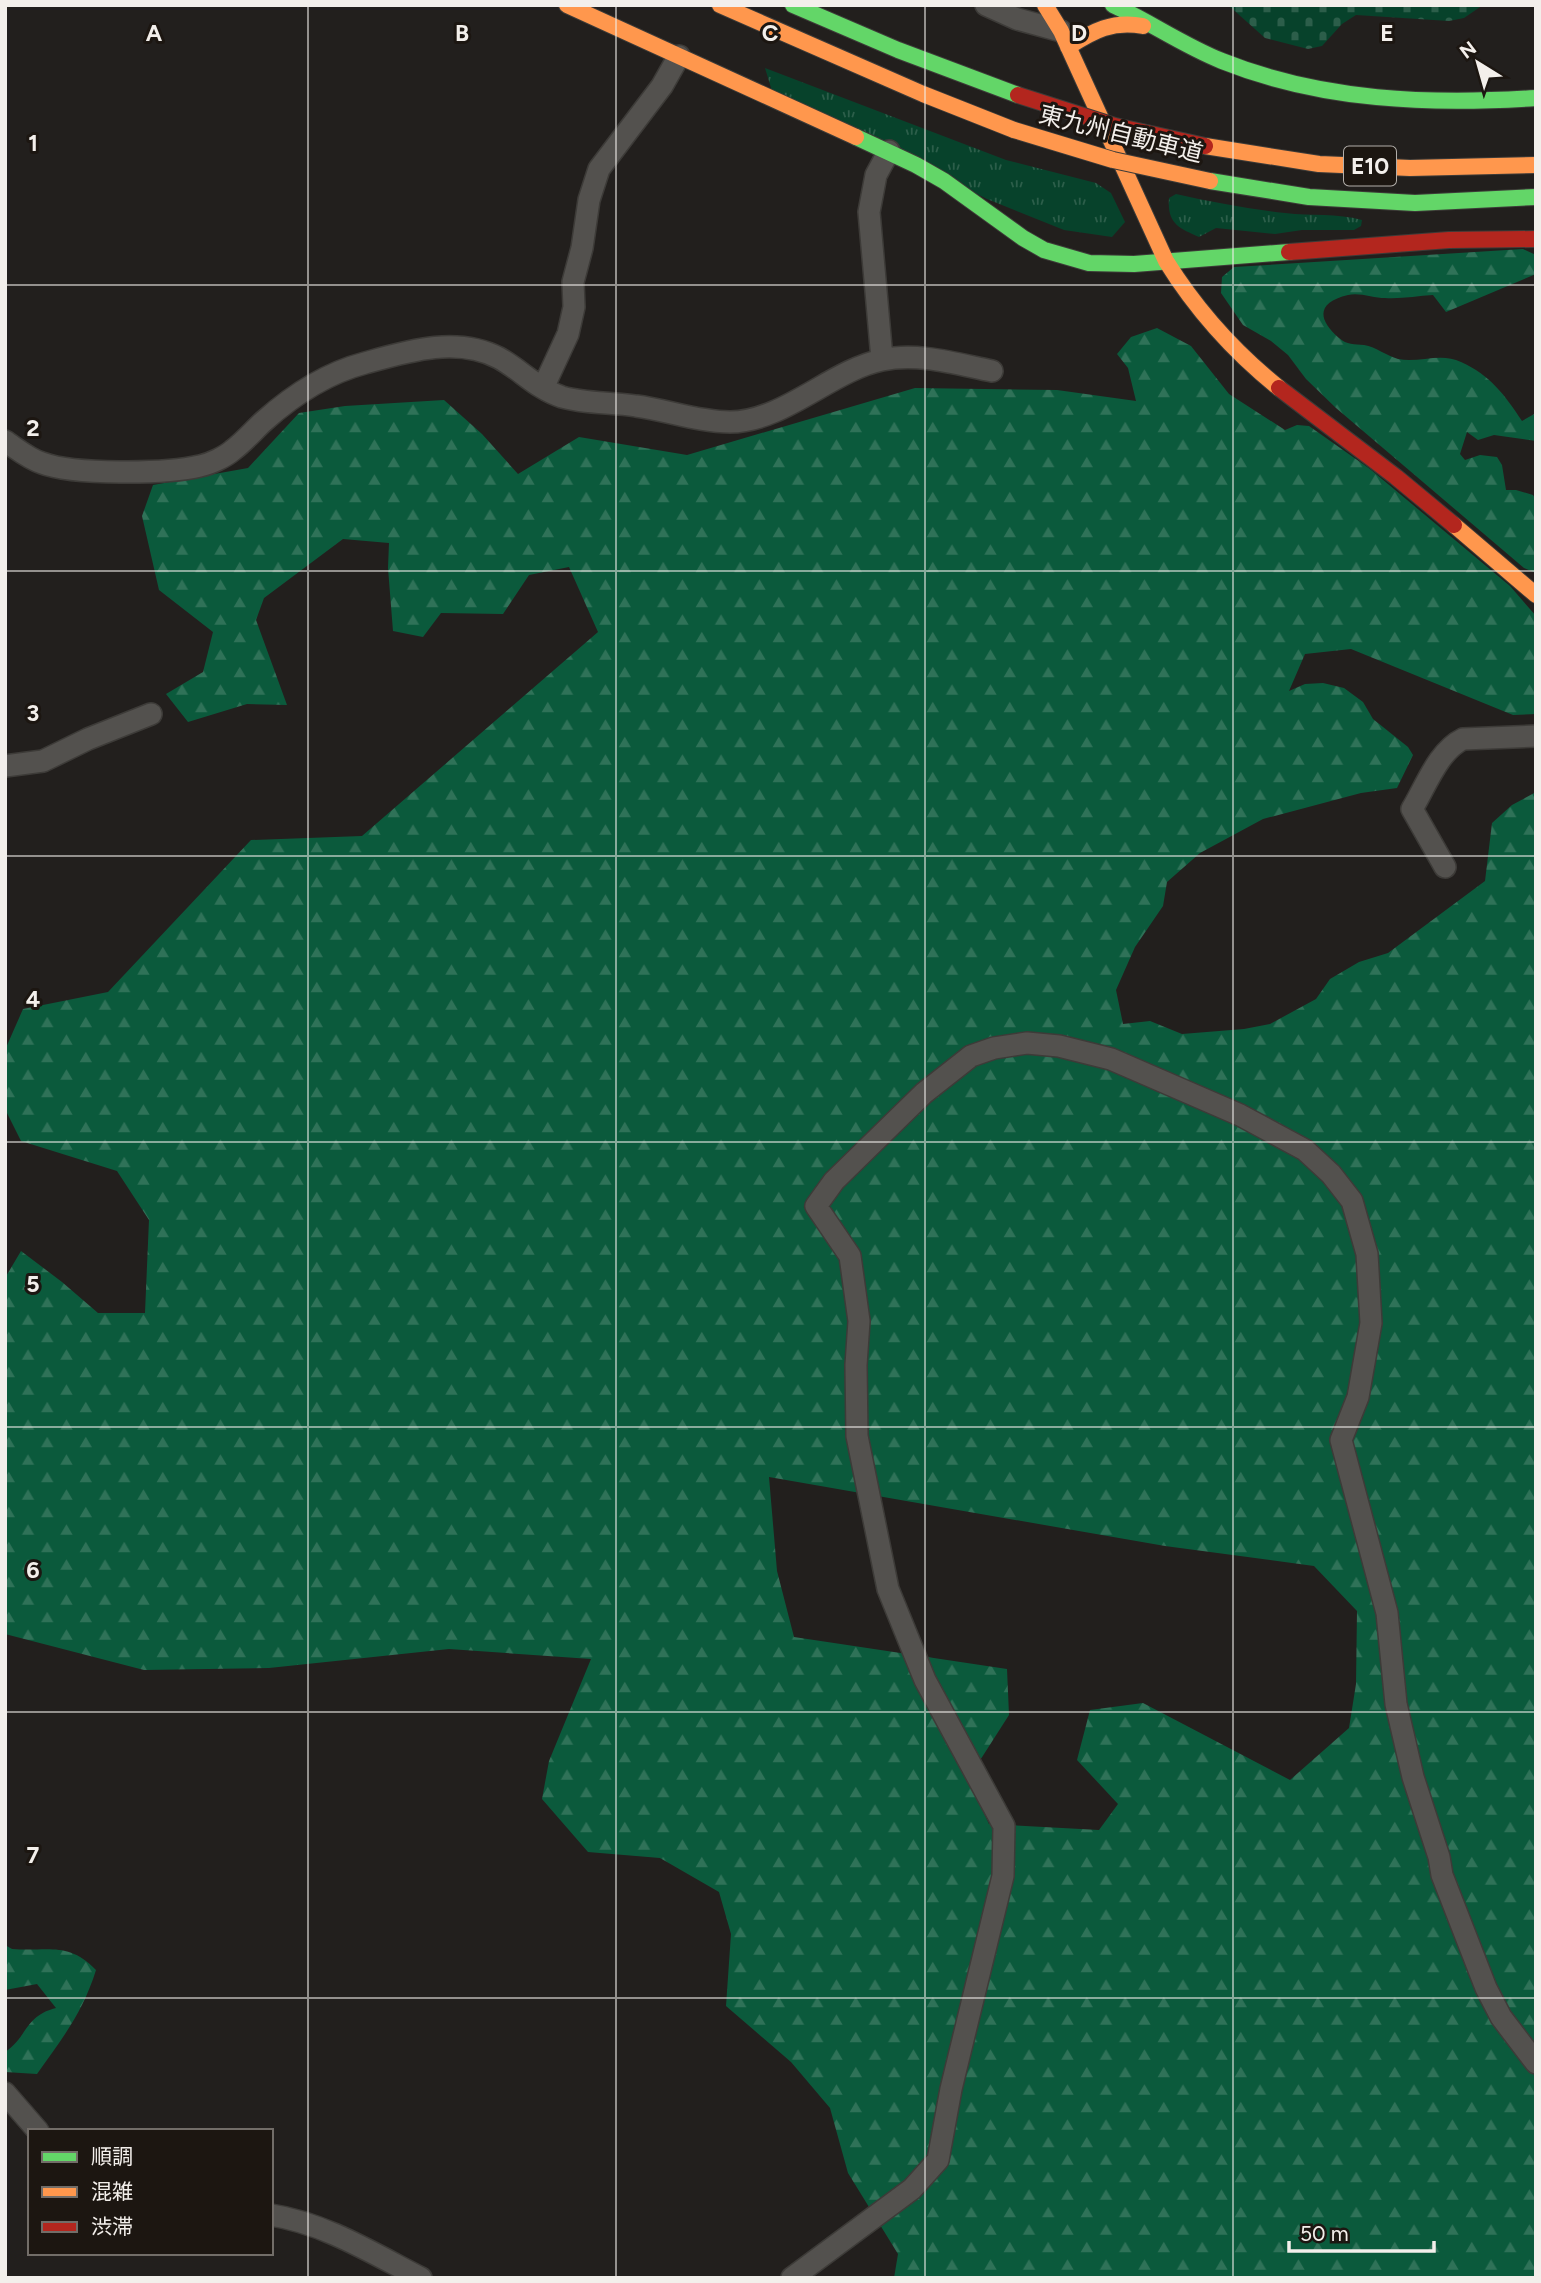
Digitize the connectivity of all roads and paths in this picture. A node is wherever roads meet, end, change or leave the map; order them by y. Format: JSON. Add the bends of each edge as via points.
{"nodes":[{"id":1,"x":567,"y":5,"type":"edge"},
{"id":2,"x":720,"y":5,"type":"edge"},
{"id":3,"x":793,"y":5,"type":"edge"},
{"id":4,"x":986,"y":5,"type":"edge"},
{"id":5,"x":1045,"y":5,"type":"edge"},
{"id":6,"x":1113,"y":5,"type":"edge"},
{"id":7,"x":1166,"y":34,"type":"junction"},
{"id":8,"x":1065,"y":39,"type":"junction"},
{"id":9,"x":679,"y":56,"type":"junction"},
{"id":10,"x":1536,"y":98,"type":"edge"},
{"id":11,"x":889,"y":151,"type":"junction"},
{"id":12,"x":1536,"y":165,"type":"edge"},
{"id":13,"x":1536,"y":197,"type":"edge"},
{"id":14,"x":1536,"y":239,"type":"edge"},
{"id":15,"x":1166,"y":261,"type":"junction"},
{"id":16,"x":882,"y":359,"type":"junction"},
{"id":17,"x":992,"y":371,"type":"dead end"},
{"id":18,"x":543,"y":388,"type":"junction"},
{"id":19,"x":5,"y":441,"type":"edge"},
{"id":20,"x":1536,"y":595,"type":"edge"},
{"id":21,"x":152,"y":714,"type":"dead end"},
{"id":22,"x":1536,"y":736,"type":"edge"},
{"id":23,"x":5,"y":766,"type":"edge"},
{"id":24,"x":1445,"y":867,"type":"dead end"},
{"id":25,"x":1536,"y":2063,"type":"edge"},
{"id":26,"x":5,"y":2093,"type":"edge"},
{"id":27,"x":36,"y":2129,"type":"edge"},
{"id":28,"x":273,"y":2215,"type":"edge"},
{"id":29,"x":421,"y":2278,"type":"edge"},
{"id":30,"x":792,"y":2278,"type":"edge"}],
"edges":[{"from":1,"to":9,"type":"main road"},
{"from":2,"to":13,"type":"main road","name":"東九州自動車道","number":"E10","bridge":true,"via":[[1014,130],[1113,160],[1309,197],[1376,201]]},
{"from":3,"to":12,"type":"main road","name":"東九州自動車道","number":"E10","bridge":true,"via":[[1018,95],[1115,126],[1205,146],[1319,164],[1410,168]]},
{"from":4,"to":8,"type":"street"},
{"from":5,"to":8,"type":"main road"},
{"from":6,"to":7,"type":"main road"},
{"from":7,"to":8,"type":"main road","via":[[1120,22]]},
{"from":7,"to":10,"type":"main road","via":[[1246,70],[1331,91],[1433,101]]},
{"from":8,"to":15,"type":"main road"},
{"from":9,"to":11,"type":"main road"},
{"from":9,"to":18,"type":"street","via":[[599,169],[573,282],[568,334]]},
{"from":11,"to":15,"type":"main road","via":[[944,181],[1023,238],[1059,256],[1106,264]]},
{"from":11,"to":16,"type":"street","via":[[876,175],[869,212]]},
{"from":14,"to":15,"type":"main road","via":[[1449,240]]},
{"from":15,"to":20,"type":"main road","via":[[1194,304],[1237,354],[1400,480]]},
{"from":16,"to":17,"type":"street","via":[[923,358]]},
{"from":16,"to":18,"type":"street","via":[[765,414],[732,422],[562,397]]},
{"from":18,"to":19,"type":"street","via":[[491,355],[441,345],[362,363],[329,377],[297,394],[232,451],[203,466],[104,472],[57,467],[42,464]]},
{"from":21,"to":23,"type":"street","via":[[43,761]]},
{"from":22,"to":24,"type":"street","via":[[1463,739],[1445,753],[1412,809]]},
{"from":25,"to":30,"type":"street","via":[[1501,2017],[1486,1987],[1442,1875],[1396,1704],[1387,1613],[1341,1440],[1358,1397],[1371,1323],[1367,1254],[1352,1201],[1305,1150],[1240,1115],[1111,1059],[1059,1046],[1027,1043],[994,1048],[971,1056],[924,1093],[834,1181],[816,1206],[850,1256],[859,1321],[857,1436],[888,1589],[925,1680],[1004,1826],[1003,1876],[950,2089],[938,2160],[912,2189]]},
{"from":26,"to":27,"type":"street"},
{"from":28,"to":29,"type":"street","via":[[349,2241]]}]}
